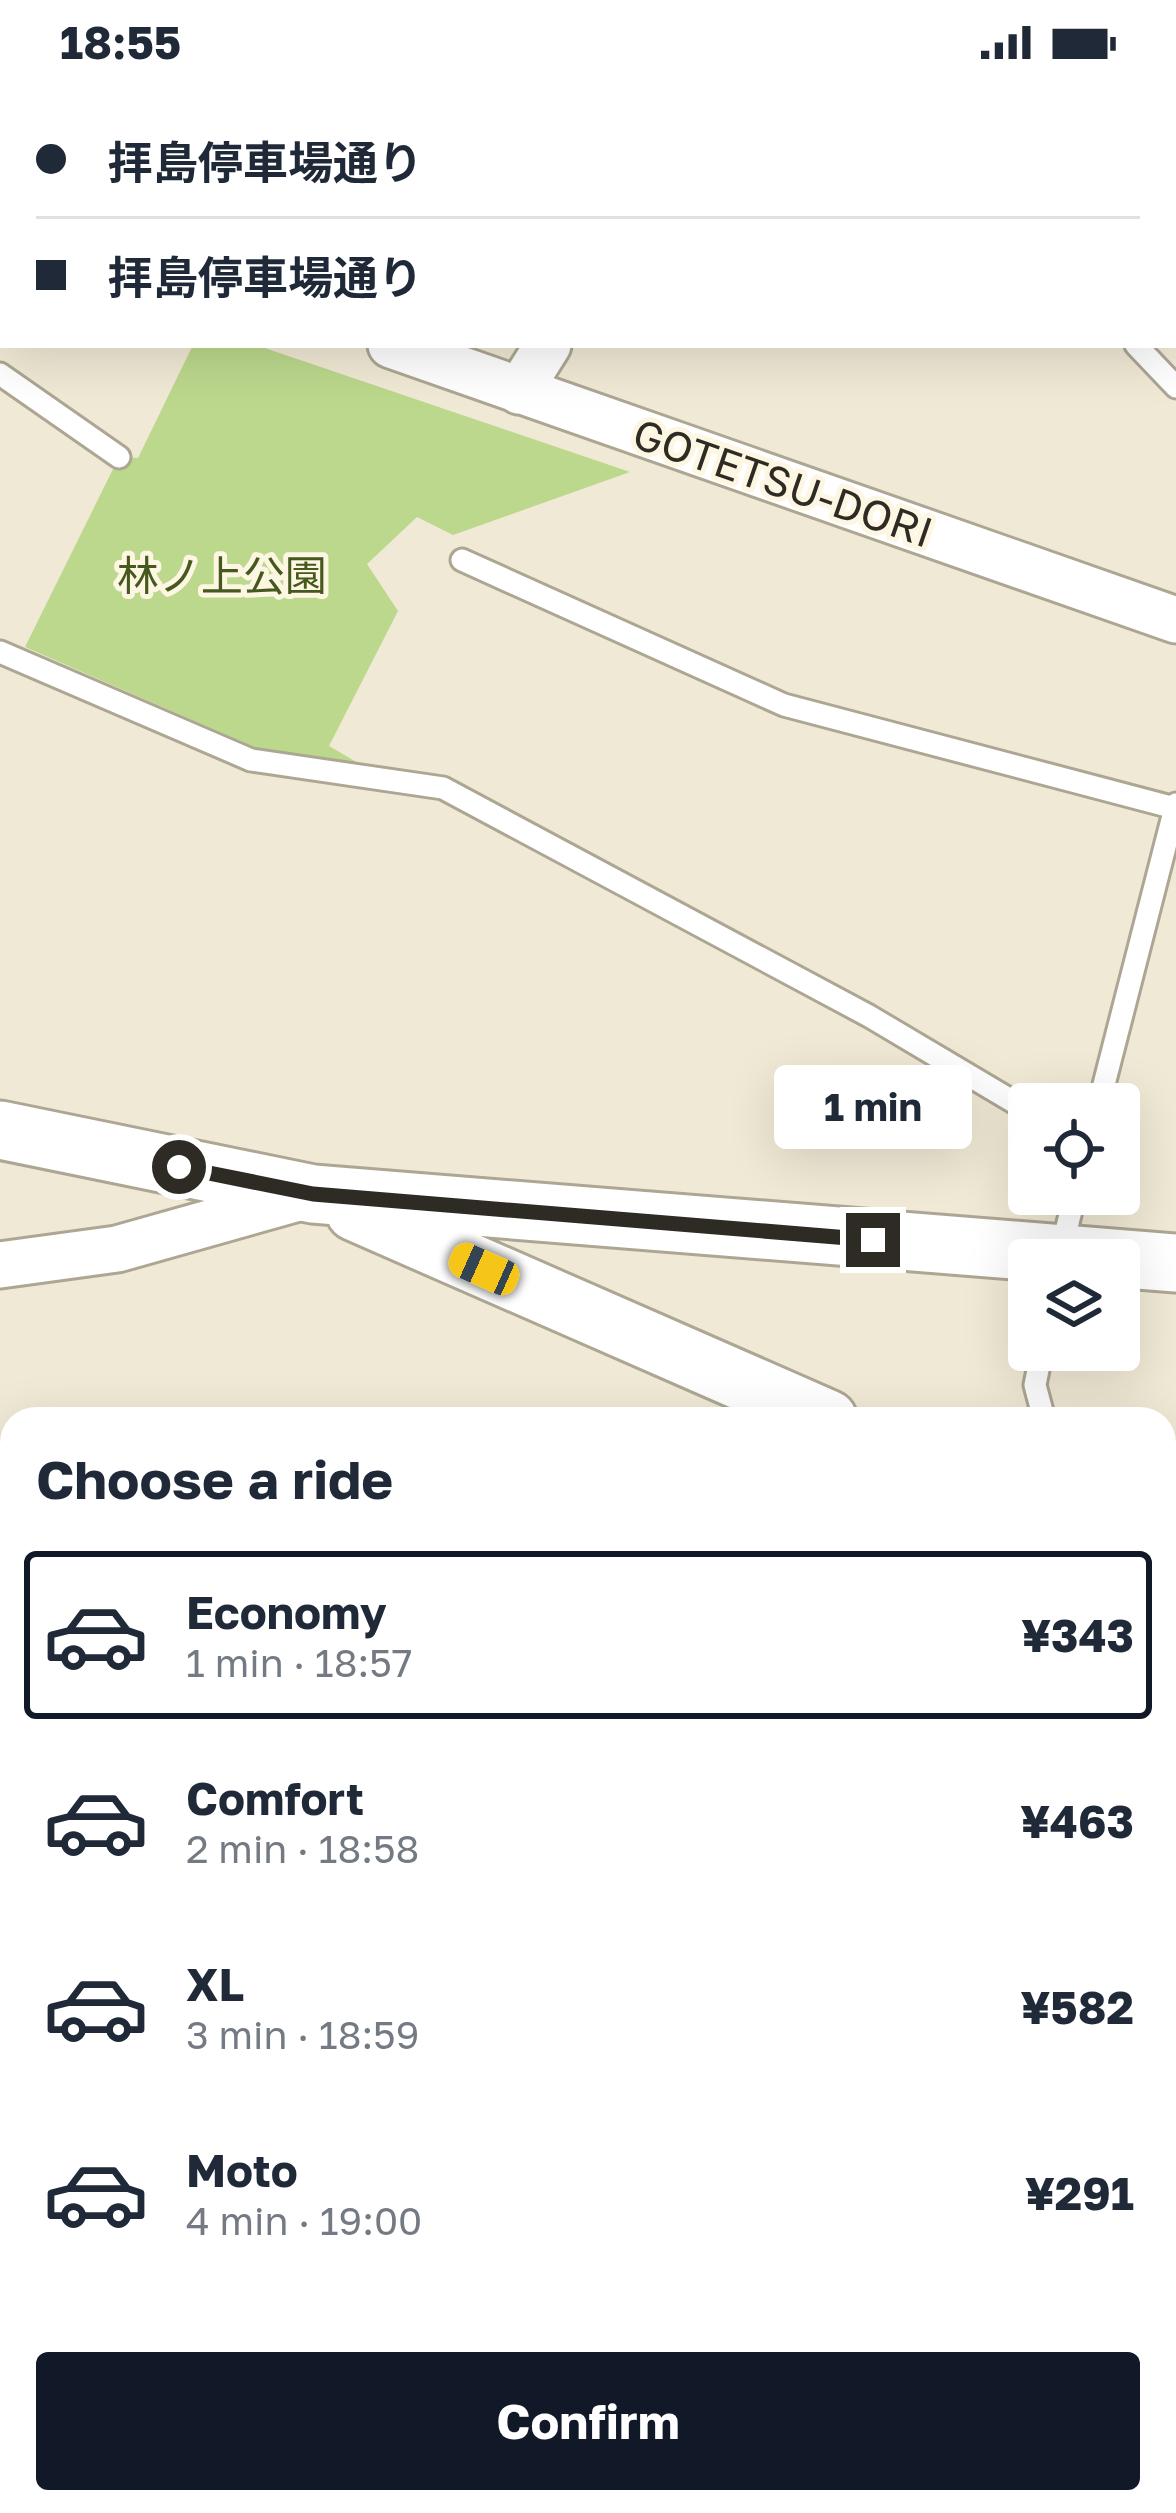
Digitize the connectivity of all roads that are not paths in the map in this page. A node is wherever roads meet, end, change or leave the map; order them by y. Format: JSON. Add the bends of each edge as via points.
{"nodes":[{"id":1,"x":399,"y":348,"type":"edge"},
{"id":2,"x":546,"y":348,"type":"edge"},
{"id":3,"x":1146,"y":348,"type":"edge"},
{"id":4,"x":0,"y":374,"type":"edge"},
{"id":5,"x":1176,"y":387,"type":"edge"},
{"id":6,"x":519,"y":391,"type":"junction"},
{"id":7,"x":119,"y":457,"type":"dead end"},
{"id":8,"x":462,"y":560,"type":"dead end"},
{"id":9,"x":1176,"y":620,"type":"edge"},
{"id":10,"x":0,"y":652,"type":"edge"},
{"id":11,"x":1176,"y":806,"type":"edge"},
{"id":12,"x":1104,"y":1083,"type":"edge"},
{"id":13,"x":1008,"y":1099,"type":"edge"},
{"id":14,"x":0,"y":1130,"type":"edge"},
{"id":15,"x":313,"y":1194,"type":"junction"},
{"id":16,"x":1008,"y":1253,"type":"edge"},
{"id":17,"x":1140,"y":1261,"type":"edge"},
{"id":18,"x":1176,"y":1263,"type":"edge"},
{"id":19,"x":0,"y":1264,"type":"edge"},
{"id":20,"x":1038,"y":1371,"type":"edge"},
{"id":21,"x":801,"y":1407,"type":"edge"},
{"id":22,"x":1041,"y":1407,"type":"edge"}],
"edges":[{"from":1,"to":6,"type":"street","name":"GOTETSU-DORI"},
{"from":2,"to":6,"type":"street"},
{"from":3,"to":5,"type":"lane"},
{"from":4,"to":7,"type":"lane"},
{"from":6,"to":9,"type":"street","name":"GOTETSU-DORI"},
{"from":8,"to":11,"type":"lane","via":[[784,705]]},
{"from":10,"to":13,"type":"lane","via":[[251,760],[443,788]]},
{"from":11,"to":12,"type":"lane"},
{"from":14,"to":15,"type":"street"},
{"from":15,"to":16,"type":"street"},
{"from":15,"to":19,"type":"street","via":[[117,1250]]},
{"from":15,"to":21,"type":"street"},
{"from":17,"to":18,"type":"street"},
{"from":20,"to":22,"type":"lane"}]}
